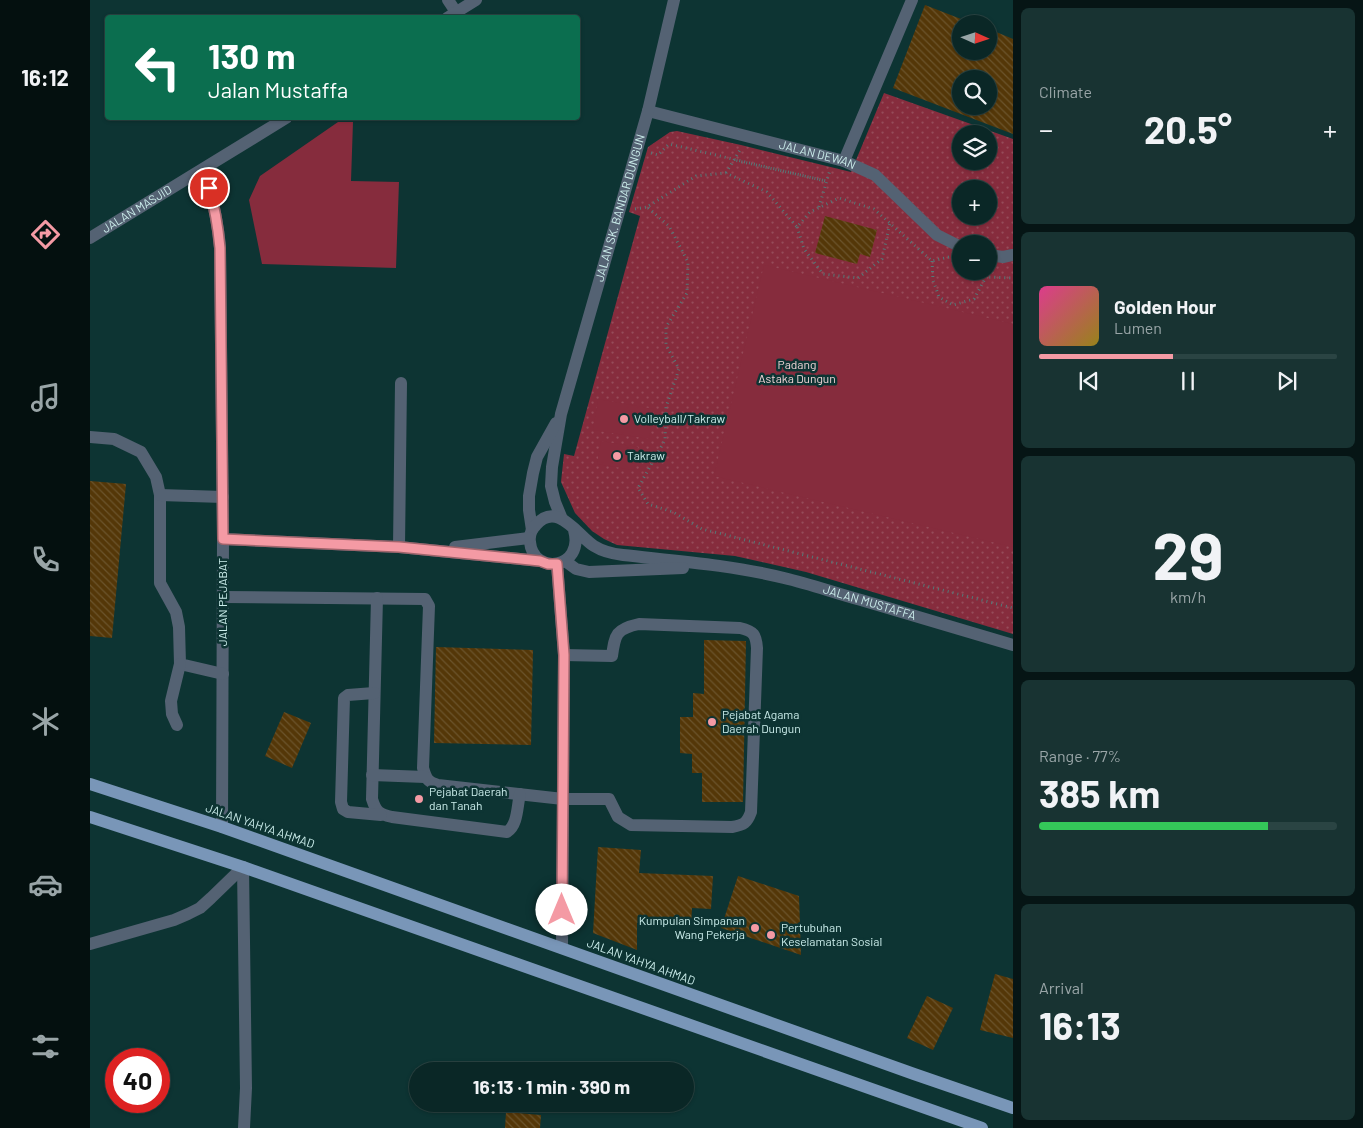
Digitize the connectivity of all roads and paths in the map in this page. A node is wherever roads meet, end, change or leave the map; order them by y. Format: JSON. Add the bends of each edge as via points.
{"nodes":[{"id":1,"x":448,"y":0,"type":"edge"},
{"id":2,"x":476,"y":0,"type":"edge"},
{"id":3,"x":674,"y":0,"type":"edge"},
{"id":4,"x":912,"y":0,"type":"edge"},
{"id":5,"x":451,"y":15,"type":"edge"},
{"id":6,"x":648,"y":111,"type":"junction"},
{"id":7,"x":283,"y":120,"type":"edge"},
{"id":8,"x":748,"y":136,"type":"junction"},
{"id":9,"x":638,"y":148,"type":"junction"},
{"id":10,"x":839,"y":159,"type":"junction"},
{"id":11,"x":734,"y":160,"type":"junction"},
{"id":12,"x":204,"y":169,"type":"junction"},
{"id":13,"x":726,"y":172,"type":"junction"},
{"id":14,"x":808,"y":177,"type":"junction"},
{"id":15,"x":826,"y":181,"type":"junction"},
{"id":16,"x":818,"y":208,"type":"junction"},
{"id":17,"x":890,"y":223,"type":"junction"},
{"id":18,"x":797,"y":227,"type":"junction"},
{"id":19,"x":91,"y":236,"type":"edge"},
{"id":20,"x":952,"y":246,"type":"edge"},
{"id":21,"x":952,"y":254,"type":"edge"},
{"id":22,"x":1013,"y":255,"type":"edge"},
{"id":23,"x":997,"y":256,"type":"edge"},
{"id":24,"x":932,"y":262,"type":"junction"},
{"id":25,"x":997,"y":277,"type":"edge"},
{"id":26,"x":1013,"y":278,"type":"edge"},
{"id":27,"x":984,"y":280,"type":"edge"},
{"id":28,"x":401,"y":383,"type":"dead end"},
{"id":29,"x":561,"y":414,"type":"junction"},
{"id":30,"x":90,"y":437,"type":"edge"},
{"id":31,"x":160,"y":495,"type":"junction"},
{"id":32,"x":223,"y":497,"type":"junction"},
{"id":33,"x":562,"y":519,"type":"junction"},
{"id":34,"x":574,"y":530,"type":"junction"},
{"id":35,"x":531,"y":534,"type":"junction"},
{"id":36,"x":223,"y":539,"type":"junction"},
{"id":37,"x":399,"y":547,"type":"junction"},
{"id":38,"x":430,"y":549,"type":"junction"},
{"id":39,"x":540,"y":561,"type":"junction"},
{"id":40,"x":561,"y":562,"type":"junction"},
{"id":41,"x":726,"y":566,"type":"junction"},
{"id":42,"x":223,"y":597,"type":"junction"},
{"id":43,"x":377,"y":598,"type":"junction"},
{"id":44,"x":1013,"y":608,"type":"edge"},
{"id":45,"x":1013,"y":645,"type":"edge"},
{"id":46,"x":564,"y":655,"type":"junction"},
{"id":47,"x":180,"y":664,"type":"junction"},
{"id":48,"x":223,"y":674,"type":"junction"},
{"id":49,"x":374,"y":693,"type":"junction"},
{"id":50,"x":177,"y":725,"type":"dead end"},
{"id":51,"x":372,"y":775,"type":"junction"},
{"id":52,"x":425,"y":777,"type":"junction"},
{"id":53,"x":90,"y":784,"type":"edge"},
{"id":54,"x":520,"y":794,"type":"junction"},
{"id":55,"x":563,"y":799,"type":"junction"},
{"id":56,"x":381,"y":815,"type":"junction"},
{"id":57,"x":90,"y":818,"type":"edge"},
{"id":58,"x":222,"y":827,"type":"junction"},
{"id":59,"x":243,"y":867,"type":"junction"},
{"id":60,"x":90,"y":944,"type":"edge"},
{"id":61,"x":562,"y":948,"type":"junction"},
{"id":62,"x":1013,"y":1108,"type":"edge"},
{"id":63,"x":244,"y":1128,"type":"edge"},
{"id":64,"x":982,"y":1128,"type":"edge"}],
"edges":[{"from":1,"to":5,"type":"street"},
{"from":2,"to":5,"type":"street"},
{"from":3,"to":6,"type":"street","name":"JALAN SK. BANDAR DUNGUN"},
{"from":4,"to":10,"type":"street"},
{"from":6,"to":8,"type":"street","name":"JALAN DEWAN"},
{"from":6,"to":9,"type":"street","name":"JALAN SK. BANDAR DUNGUN"},
{"from":7,"to":12,"type":"street","name":"JALAN MASJID"},
{"from":8,"to":10,"type":"street","name":"JALAN DEWAN"},
{"from":8,"to":11,"type":"path"},
{"from":9,"to":14,"type":"path","via":[[658,155],[669,144]]},
{"from":9,"to":29,"type":"street","name":"JALAN SK. BANDAR DUNGUN"},
{"from":10,"to":15,"type":"path"},
{"from":10,"to":20,"type":"street","name":"JALAN DEWAN","via":[[875,174]]},
{"from":11,"to":13,"type":"path"},
{"from":11,"to":14,"type":"path"},
{"from":12,"to":19,"type":"street","name":"JALAN MASJID"},
{"from":12,"to":32,"type":"street","name":"JALAN PEJABAT","via":[[218,226]]},
{"from":13,"to":18,"type":"path","via":[[767,192]]},
{"from":13,"to":44,"type":"path","via":[[696,176],[647,207],[669,226],[688,262],[687,293],[666,327],[666,345],[679,369],[666,406],[665,440],[638,488],[648,504],[673,512],[702,529]]},
{"from":14,"to":15,"type":"path"},
{"from":15,"to":16,"type":"path"},
{"from":16,"to":17,"type":"path","via":[[839,198],[874,209]]},
{"from":16,"to":18,"type":"path"},
{"from":17,"to":18,"type":"path","via":[[882,259],[858,278],[823,274],[804,249]]},
{"from":17,"to":24,"type":"path"},
{"from":21,"to":24,"type":"path"},
{"from":22,"to":23,"type":"street"},
{"from":24,"to":27,"type":"path","via":[[933,280],[939,297],[954,305],[974,299]]},
{"from":25,"to":26,"type":"path"},
{"from":28,"to":37,"type":"street"},
{"from":29,"to":33,"type":"street","name":"JALAN SK. BANDAR DUNGUN","via":[[551,486]]},
{"from":29,"to":35,"type":"street","name":"JALAN SK. BANDAR DUNGUN","via":[[538,456],[533,473],[528,510]]},
{"from":30,"to":31,"type":"street","via":[[114,439],[141,452],[156,478]]},
{"from":31,"to":32,"type":"street"},
{"from":31,"to":47,"type":"street","via":[[160,583],[176,612]]},
{"from":32,"to":36,"type":"street","name":"JALAN PEJABAT"},
{"from":33,"to":34,"type":"street"},
{"from":33,"to":35,"type":"street","via":[[545,518],[537,523]]},
{"from":34,"to":40,"type":"street","via":[[576,547],[572,555]]},
{"from":34,"to":41,"type":"street","name":"JALAN MUSTAFFA","via":[[595,547],[616,554]]},
{"from":35,"to":38,"type":"street"},
{"from":35,"to":39,"type":"street","via":[[530,547]]},
{"from":36,"to":37,"type":"street"},
{"from":36,"to":42,"type":"street","name":"JALAN PEJABAT"},
{"from":37,"to":38,"type":"street"},
{"from":38,"to":39,"type":"street"},
{"from":39,"to":40,"type":"street","via":[[548,564]]},
{"from":40,"to":41,"type":"street","name":"JALAN MUSTAFFA","via":[[589,572]]},
{"from":40,"to":46,"type":"street"},
{"from":41,"to":45,"type":"street","name":"JALAN MUSTAFFA","via":[[784,578]]},
{"from":42,"to":43,"type":"street"},
{"from":42,"to":48,"type":"street","name":"JALAN PEJABAT"},
{"from":43,"to":49,"type":"street"},
{"from":43,"to":52,"type":"street","via":[[424,598],[428,606]]},
{"from":46,"to":55,"type":"street"},
{"from":46,"to":55,"type":"street","via":[[612,656],[614,638],[624,627],[639,624],[750,630],[756,637],[757,648],[751,812],[741,826],[631,825],[618,817],[609,798]]},
{"from":47,"to":48,"type":"street"},
{"from":47,"to":50,"type":"street","via":[[170,701]]},
{"from":48,"to":58,"type":"street","name":"JALAN PEJABAT"},
{"from":49,"to":51,"type":"street"},
{"from":49,"to":56,"type":"street","via":[[344,698],[341,802],[348,812]]},
{"from":51,"to":52,"type":"street"},
{"from":51,"to":56,"type":"street","via":[[372,799]]},
{"from":52,"to":54,"type":"street","via":[[438,785]]},
{"from":53,"to":58,"type":"main road","name":"JALAN YAHYA AHMAD"},
{"from":54,"to":55,"type":"street"},
{"from":54,"to":56,"type":"street","via":[[514,824],[507,832]]},
{"from":55,"to":61,"type":"street"},
{"from":57,"to":59,"type":"main road"},
{"from":58,"to":61,"type":"main road","name":"JALAN YAHYA AHMAD"},
{"from":59,"to":60,"type":"street","via":[[200,908],[174,920]]},
{"from":59,"to":63,"type":"street"},
{"from":59,"to":64,"type":"main road"},
{"from":61,"to":62,"type":"main road","name":"JALAN YAHYA AHMAD"}]}
